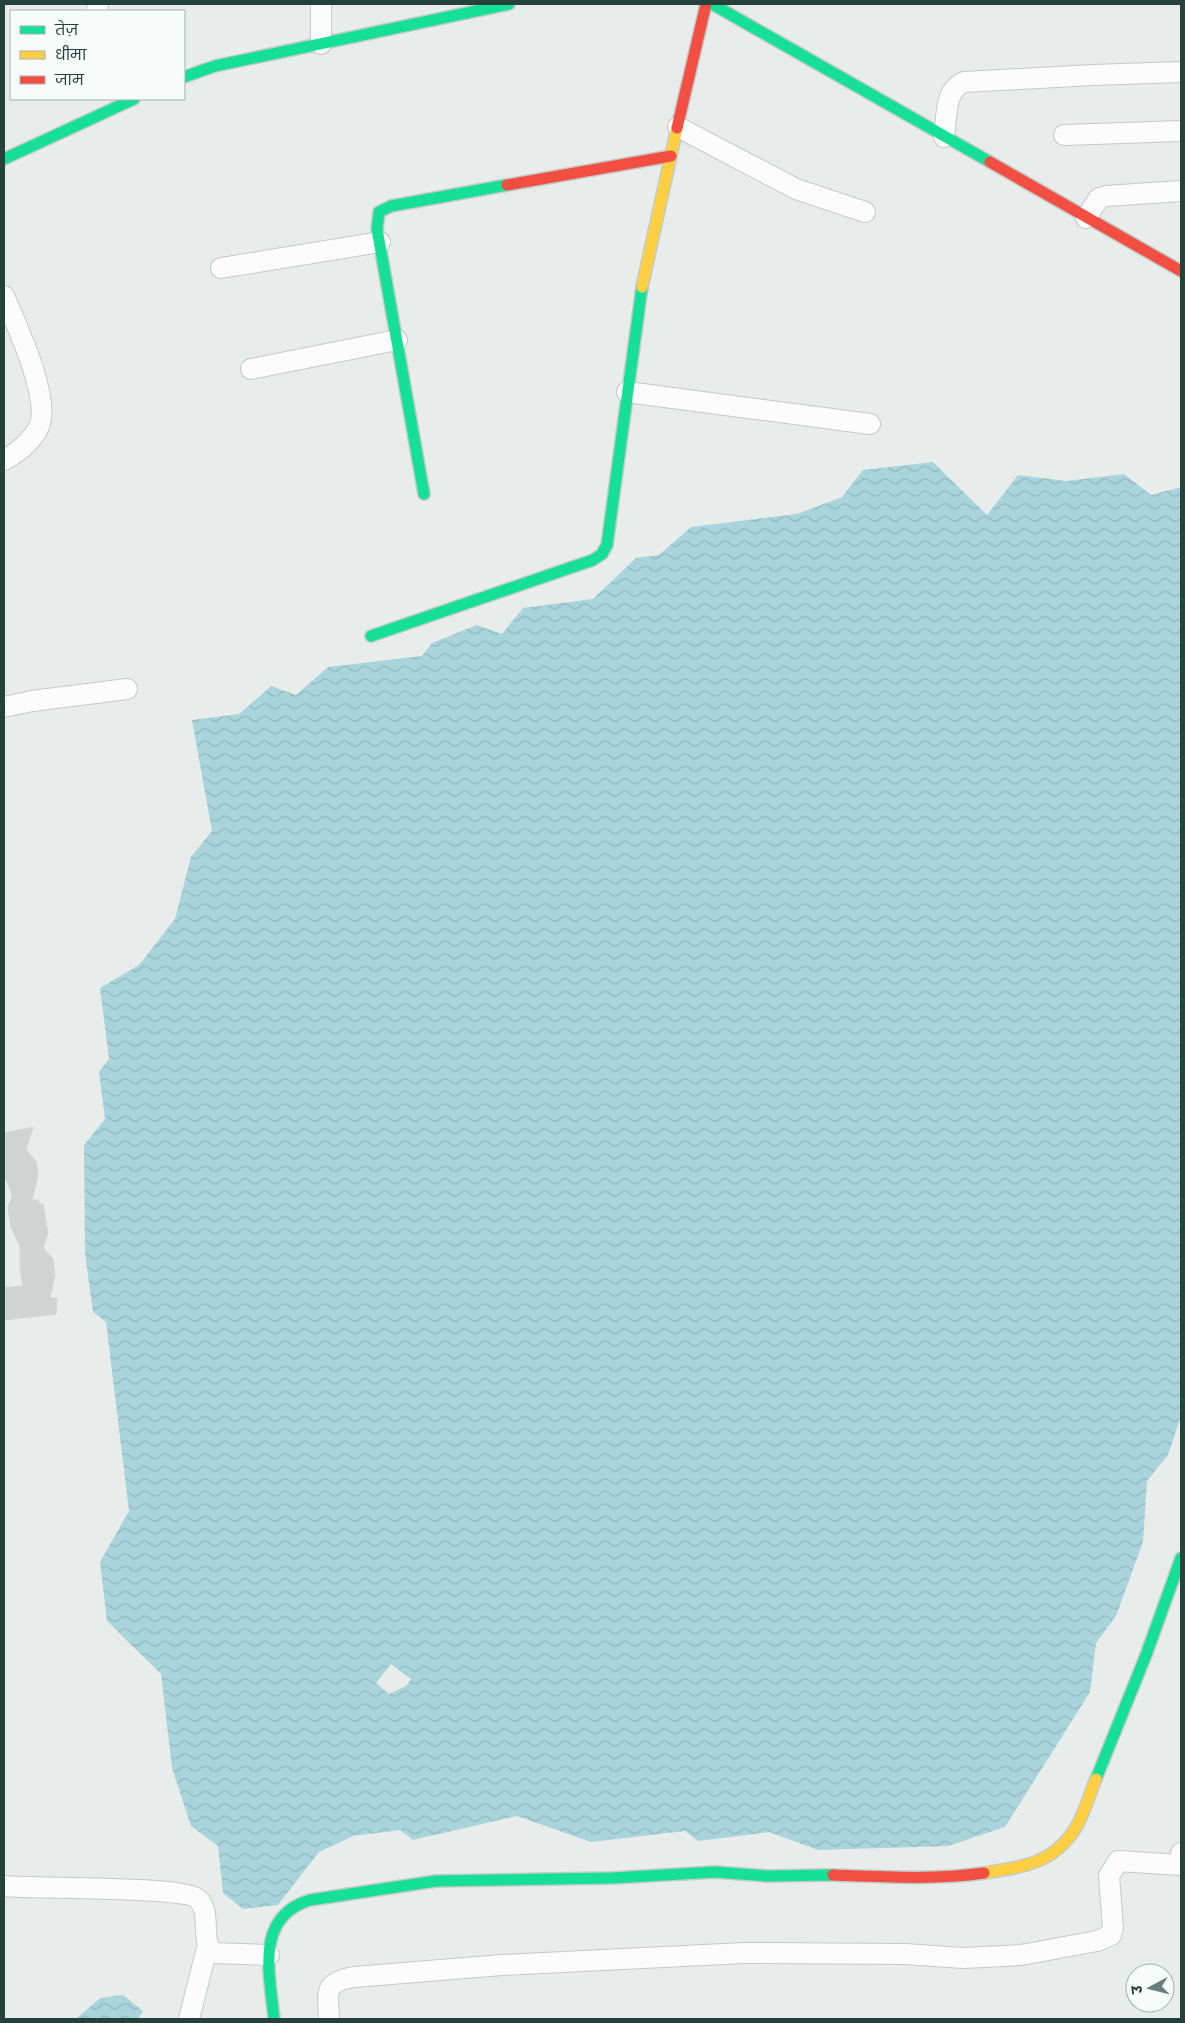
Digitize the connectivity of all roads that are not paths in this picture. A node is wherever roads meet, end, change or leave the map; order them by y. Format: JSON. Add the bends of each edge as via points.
{"nodes":[{"id":1,"x":321,"y":4,"type":"edge"},
{"id":2,"x":509,"y":4,"type":"edge"},
{"id":3,"x":706,"y":4,"type":"edge"},
{"id":4,"x":712,"y":4,"type":"edge"},
{"id":5,"x":321,"y":44,"type":"junction"},
{"id":6,"x":1181,"y":72,"type":"edge"},
{"id":7,"x":185,"y":77,"type":"edge"},
{"id":8,"x":130,"y":100,"type":"edge"},
{"id":9,"x":94,"y":108,"type":"edge"},
{"id":10,"x":678,"y":127,"type":"junction"},
{"id":11,"x":1181,"y":131,"type":"edge"},
{"id":12,"x":1064,"y":135,"type":"dead end"},
{"id":13,"x":944,"y":137,"type":"junction"},
{"id":14,"x":671,"y":156,"type":"junction"},
{"id":15,"x":4,"y":159,"type":"edge"},
{"id":16,"x":1181,"y":190,"type":"edge"},
{"id":17,"x":865,"y":212,"type":"dead end"},
{"id":18,"x":1086,"y":218,"type":"junction"},
{"id":19,"x":380,"y":242,"type":"junction"},
{"id":20,"x":1181,"y":264,"type":"edge"},
{"id":21,"x":221,"y":268,"type":"dead end"},
{"id":22,"x":1181,"y":270,"type":"edge"},
{"id":23,"x":4,"y":296,"type":"edge"},
{"id":24,"x":397,"y":340,"type":"junction"},
{"id":25,"x":251,"y":369,"type":"dead end"},
{"id":26,"x":627,"y":392,"type":"junction"},
{"id":27,"x":870,"y":424,"type":"dead end"},
{"id":28,"x":4,"y":460,"type":"edge"},
{"id":29,"x":424,"y":494,"type":"dead end"},
{"id":30,"x":371,"y":636,"type":"dead end"},
{"id":31,"x":128,"y":689,"type":"dead end"},
{"id":32,"x":4,"y":707,"type":"edge"},
{"id":33,"x":1181,"y":1558,"type":"edge"},
{"id":34,"x":1181,"y":1862,"type":"edge"},
{"id":35,"x":4,"y":1886,"type":"edge"},
{"id":36,"x":208,"y":1944,"type":"junction"},
{"id":37,"x":269,"y":1955,"type":"junction"},
{"id":38,"x":189,"y":2019,"type":"edge"},
{"id":39,"x":274,"y":2019,"type":"edge"},
{"id":40,"x":329,"y":2019,"type":"edge"}],
"edges":[{"from":1,"to":5,"type":"street"},
{"from":2,"to":5,"type":"street"},
{"from":3,"to":10,"type":"street"},
{"from":4,"to":13,"type":"street"},
{"from":5,"to":7,"type":"street","via":[[215,66]]},
{"from":6,"to":13,"type":"street","via":[[964,82],[952,89]]},
{"from":8,"to":9,"type":"street"},
{"from":9,"to":15,"type":"street"},
{"from":10,"to":14,"type":"street"},
{"from":10,"to":17,"type":"street","via":[[796,189]]},
{"from":11,"to":12,"type":"street"},
{"from":13,"to":18,"type":"street"},
{"from":14,"to":19,"type":"street","via":[[391,206],[380,212]]},
{"from":14,"to":26,"type":"street","via":[[644,272]]},
{"from":16,"to":18,"type":"street","via":[[1099,198]]},
{"from":18,"to":22,"type":"street"},
{"from":19,"to":21,"type":"street"},
{"from":19,"to":24,"type":"street"},
{"from":20,"to":22,"type":"street"},
{"from":23,"to":28,"type":"street","via":[[33,368],[41,404],[39,428],[23,449]]},
{"from":24,"to":25,"type":"street"},
{"from":24,"to":29,"type":"street"},
{"from":26,"to":27,"type":"street"},
{"from":26,"to":30,"type":"street","via":[[607,545],[602,554],[593,560]]},
{"from":31,"to":32,"type":"street"},
{"from":33,"to":37,"type":"street","via":[[1146,1655],[1076,1828],[1062,1848],[1044,1859],[1018,1868],[955,1876],[767,1876],[715,1872],[408,1883],[292,1906],[271,1934]]},
{"from":34,"to":40,"type":"street","via":[[1118,1861],[1110,1876],[1111,1935],[1097,1941],[1021,1955],[963,1958],[905,1954],[744,1953],[511,1964],[354,1978],[331,1984],[328,1990]]},
{"from":35,"to":36,"type":"street","via":[[190,1894],[204,1908]]},
{"from":36,"to":37,"type":"street","via":[[218,1954]]},
{"from":36,"to":38,"type":"street"},
{"from":37,"to":39,"type":"street"}]}
